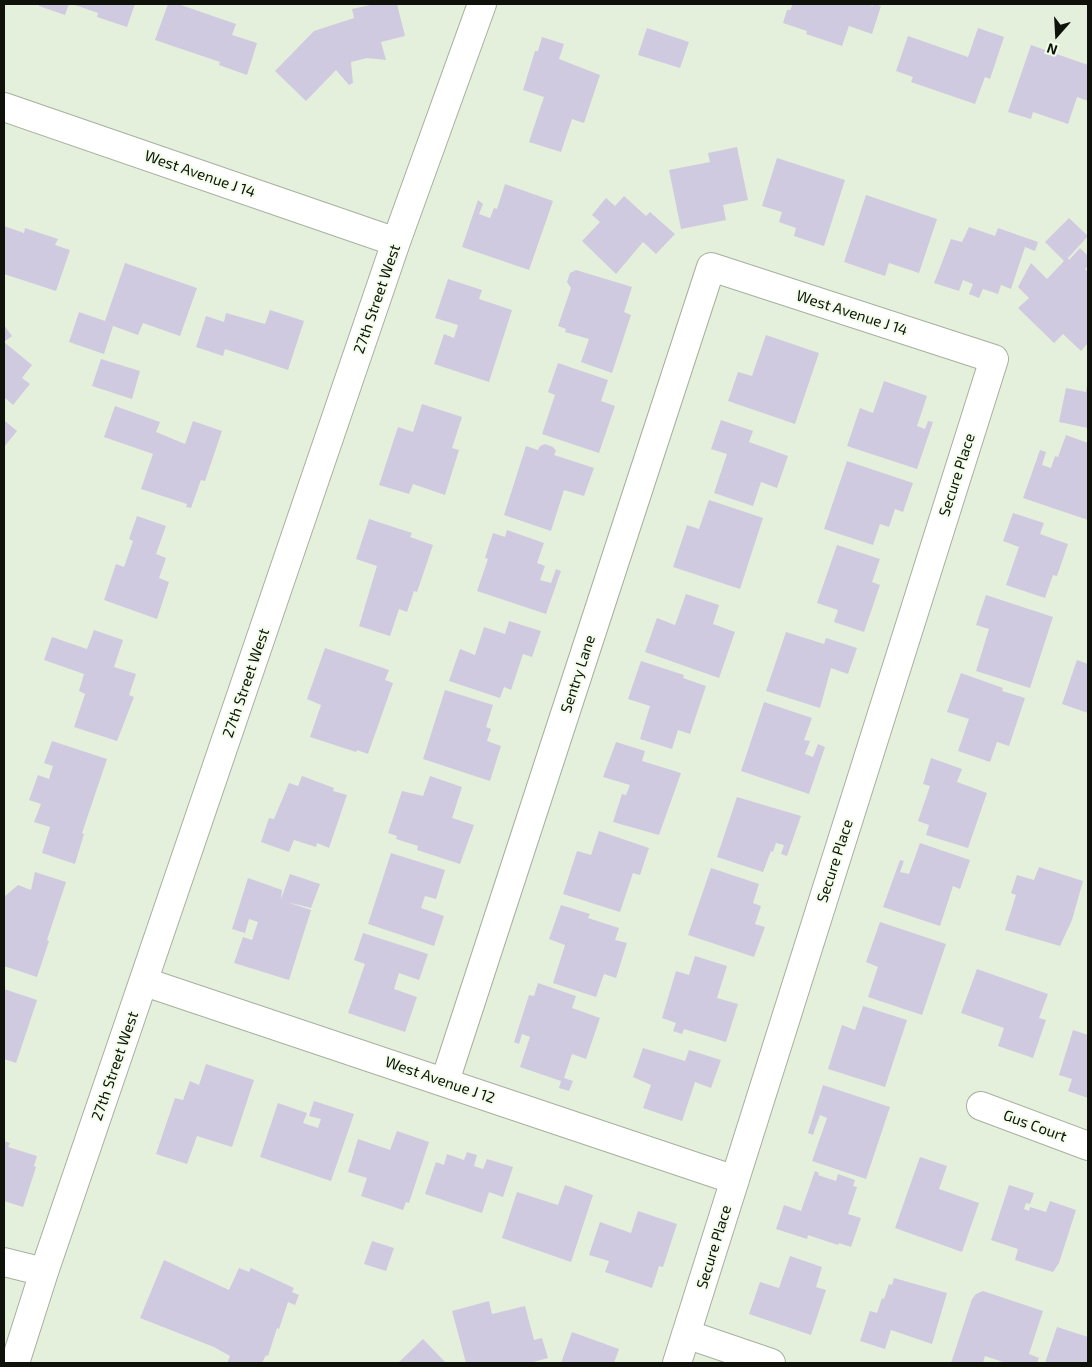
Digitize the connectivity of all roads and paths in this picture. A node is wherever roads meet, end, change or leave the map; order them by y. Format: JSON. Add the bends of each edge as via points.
{"nodes":[{"id":1,"x":482,"y":4,"type":"edge"},
{"id":2,"x":4,"y":107,"type":"edge"},
{"id":3,"x":396,"y":242,"type":"junction"},
{"id":4,"x":711,"y":267,"type":"joint"},
{"id":5,"x":994,"y":359,"type":"joint"},
{"id":6,"x":145,"y":982,"type":"junction"},
{"id":7,"x":445,"y":1081,"type":"junction"},
{"id":8,"x":981,"y":1106,"type":"dead end"},
{"id":9,"x":1088,"y":1146,"type":"edge"},
{"id":10,"x":735,"y":1180,"type":"junction"},
{"id":11,"x":4,"y":1262,"type":"edge"},
{"id":12,"x":44,"y":1272,"type":"junction"},
{"id":13,"x":686,"y":1334,"type":"junction"},
{"id":14,"x":15,"y":1363,"type":"edge"},
{"id":15,"x":677,"y":1363,"type":"edge"},
{"id":16,"x":771,"y":1363,"type":"edge"}],
"edges":[{"from":1,"to":3,"type":"street","name":"27th Street West"},
{"from":2,"to":3,"type":"street","name":"West Avenue J 14"},
{"from":3,"to":6,"type":"street","name":"27th Street West"},
{"from":4,"to":5,"type":"street","name":"West Avenue J 14"},
{"from":4,"to":7,"type":"street","name":"Sentry Lane"},
{"from":5,"to":10,"type":"street","name":"Secure Place"},
{"from":6,"to":7,"type":"street","name":"West Avenue J 12"},
{"from":6,"to":12,"type":"street","name":"27th Street West"},
{"from":7,"to":10,"type":"street","name":"West Avenue J 12"},
{"from":8,"to":9,"type":"street","name":"Gus Court"},
{"from":10,"to":13,"type":"street","name":"Secure Place"},
{"from":11,"to":12,"type":"street"},
{"from":12,"to":14,"type":"street","name":"27th Street West"},
{"from":13,"to":15,"type":"street","name":"Secure Place"},
{"from":13,"to":16,"type":"street"}]}
